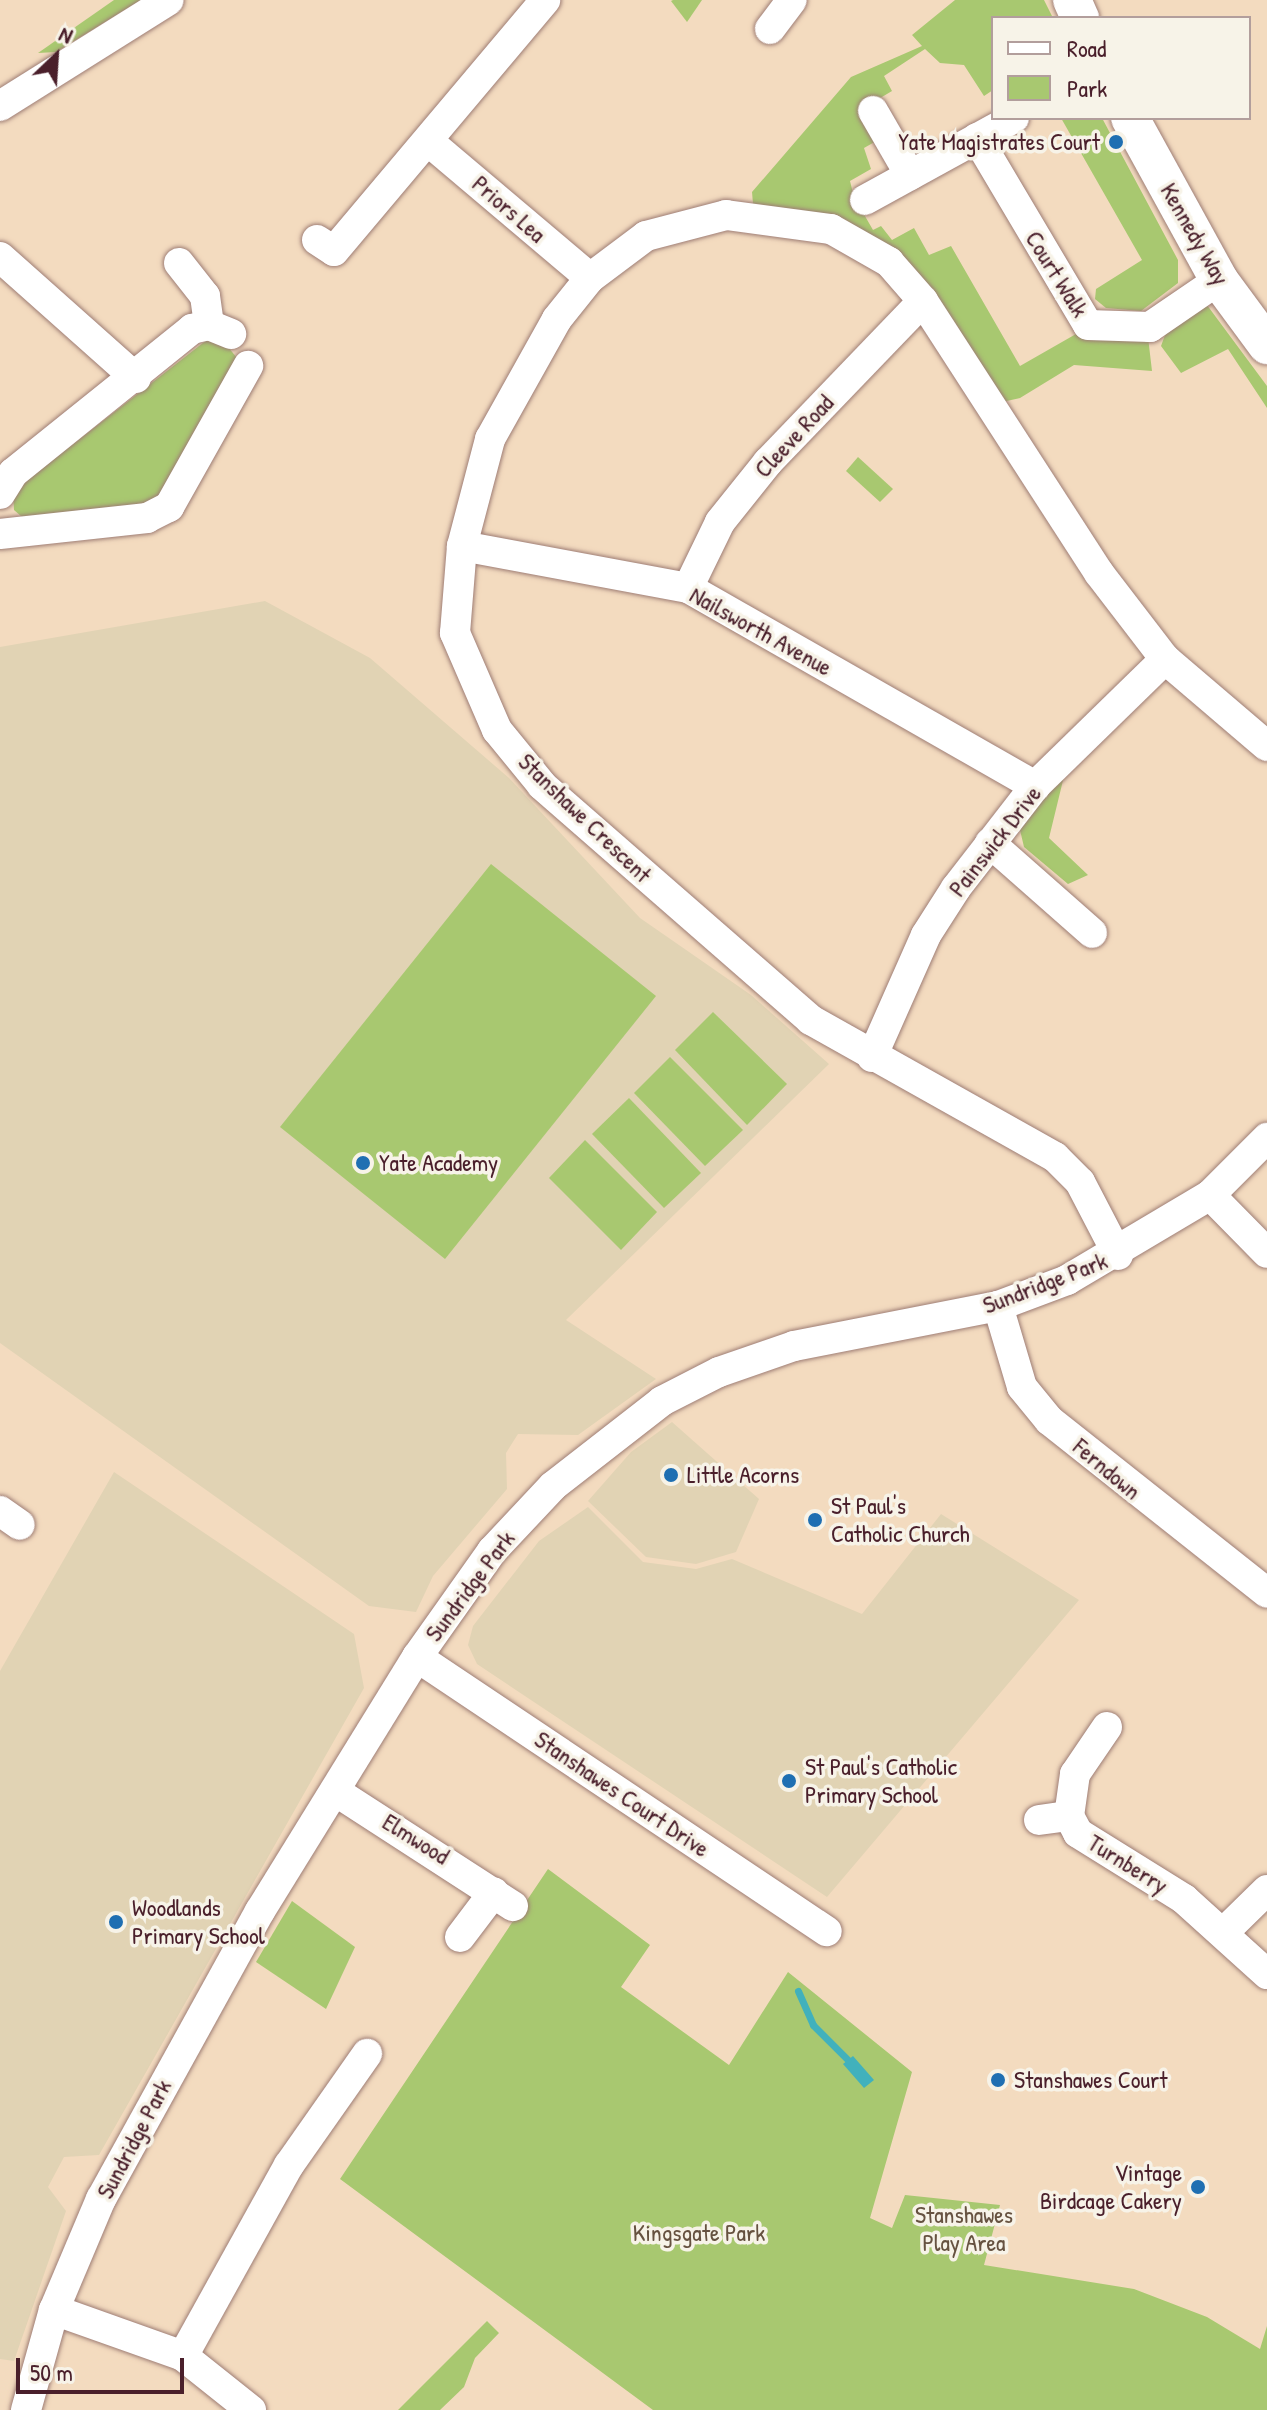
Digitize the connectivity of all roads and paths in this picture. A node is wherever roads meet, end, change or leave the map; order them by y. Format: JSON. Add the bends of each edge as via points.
{"nodes":[{"id":1,"x":169,"y":0,"type":"edge"},
{"id":2,"x":545,"y":0,"type":"edge"},
{"id":3,"x":792,"y":0,"type":"edge"},
{"id":4,"x":770,"y":29,"type":"dead end"},
{"id":5,"x":0,"y":106,"type":"edge"},
{"id":6,"x":873,"y":111,"type":"dead end"},
{"id":7,"x":1010,"y":120,"type":"edge"},
{"id":8,"x":1131,"y":120,"type":"edge"},
{"id":9,"x":977,"y":138,"type":"junction"},
{"id":10,"x":428,"y":141,"type":"junction"},
{"id":11,"x":910,"y":175,"type":"junction"},
{"id":12,"x":865,"y":200,"type":"dead end"},
{"id":13,"x":317,"y":240,"type":"dead end"},
{"id":14,"x":0,"y":257,"type":"edge"},
{"id":15,"x":179,"y":263,"type":"dead end"},
{"id":16,"x":590,"y":278,"type":"junction"},
{"id":17,"x":1219,"y":280,"type":"junction"},
{"id":18,"x":923,"y":301,"type":"junction"},
{"id":19,"x":1267,"y":345,"type":"edge"},
{"id":20,"x":248,"y":366,"type":"dead end"},
{"id":21,"x":136,"y":378,"type":"junction"},
{"id":22,"x":0,"y":494,"type":"edge"},
{"id":23,"x":0,"y":534,"type":"edge"},
{"id":24,"x":462,"y":546,"type":"junction"},
{"id":25,"x":688,"y":588,"type":"junction"},
{"id":26,"x":1165,"y":659,"type":"junction"},
{"id":27,"x":1267,"y":746,"type":"edge"},
{"id":28,"x":1035,"y":786,"type":"junction"},
{"id":29,"x":990,"y":843,"type":"junction"},
{"id":30,"x":1092,"y":933,"type":"dead end"},
{"id":31,"x":872,"y":1057,"type":"junction"},
{"id":32,"x":1267,"y":1138,"type":"edge"},
{"id":33,"x":1210,"y":1195,"type":"junction"},
{"id":34,"x":1267,"y":1253,"type":"edge"},
{"id":35,"x":1118,"y":1255,"type":"junction"},
{"id":36,"x":998,"y":1306,"type":"junction"},
{"id":37,"x":1267,"y":1593,"type":"edge"},
{"id":38,"x":417,"y":1657,"type":"junction"},
{"id":39,"x":1107,"y":1727,"type":"dead end"},
{"id":40,"x":335,"y":1791,"type":"junction"},
{"id":41,"x":1069,"y":1816,"type":"junction"},
{"id":42,"x":1039,"y":1820,"type":"dead end"},
{"id":43,"x":1267,"y":1890,"type":"edge"},
{"id":44,"x":827,"y":1931,"type":"dead end"},
{"id":45,"x":1224,"y":1932,"type":"junction"},
{"id":46,"x":460,"y":1937,"type":"dead end"},
{"id":47,"x":1267,"y":1974,"type":"edge"},
{"id":48,"x":367,"y":2054,"type":"dead end"},
{"id":49,"x":54,"y":2310,"type":"junction"},
{"id":50,"x":183,"y":2356,"type":"junction"},
{"id":51,"x":26,"y":2410,"type":"edge"},
{"id":52,"x":251,"y":2410,"type":"edge"}],
"edges":[{"from":1,"to":5,"type":"street"},
{"from":2,"to":10,"type":"street"},
{"from":3,"to":4,"type":"street"},
{"from":6,"to":11,"type":"street"},
{"from":7,"to":9,"type":"street"},
{"from":8,"to":17,"type":"main road","name":"Kennedy Way"},
{"from":9,"to":11,"type":"street"},
{"from":9,"to":17,"type":"street","name":"Court Walk","via":[[1088,325],[1150,327]]},
{"from":10,"to":13,"type":"street","via":[[334,251]]},
{"from":10,"to":16,"type":"street","name":"Priors Lea"},
{"from":11,"to":12,"type":"street"},
{"from":14,"to":21,"type":"street"},
{"from":15,"to":21,"type":"street","via":[[205,296],[220,330],[192,329]]},
{"from":16,"to":18,"type":"street","name":"Stanshawe Crescent","via":[[636,243],[677,224],[763,216],[797,219],[861,243],[889,262]]},
{"from":16,"to":24,"type":"street","name":"Stanshawe Crescent","via":[[530,358],[490,439]]},
{"from":17,"to":19,"type":"main road","name":"Kennedy Way"},
{"from":18,"to":25,"type":"street","name":"Cleeve Road","via":[[768,462],[720,522]]},
{"from":18,"to":26,"type":"street","name":"Stanshawe Crescent","via":[[1099,573]]},
{"from":20,"to":23,"type":"street","via":[[169,507],[147,518]]},
{"from":21,"to":22,"type":"street","via":[[13,473]]},
{"from":24,"to":25,"type":"street","name":"Nailsworth Avenue"},
{"from":24,"to":31,"type":"street","name":"Stanshawe Crescent","via":[[455,633],[497,730],[542,785],[648,879],[811,1020]]},
{"from":25,"to":28,"type":"street","name":"Nailsworth Avenue"},
{"from":26,"to":27,"type":"street","name":"Stanshawe Crescent"},
{"from":26,"to":28,"type":"street","name":"Painswick Drive"},
{"from":28,"to":29,"type":"street","name":"Painswick Drive"},
{"from":29,"to":30,"type":"street"},
{"from":29,"to":31,"type":"street","name":"Painswick Drive","via":[[926,935]]},
{"from":31,"to":35,"type":"street","name":"Stanshawe Crescent","via":[[1055,1157],[1080,1182]]},
{"from":32,"to":33,"type":"street","name":"Sundridge Park"},
{"from":33,"to":34,"type":"street"},
{"from":33,"to":35,"type":"street","name":"Sundridge Park"},
{"from":35,"to":36,"type":"street","name":"Sundridge Park"},
{"from":36,"to":37,"type":"street","name":"Ferndown","via":[[1022,1387],[1049,1420]]},
{"from":36,"to":38,"type":"street","name":"Sundridge Park","via":[[794,1346],[662,1401],[553,1486],[492,1551]]},
{"from":38,"to":40,"type":"street","name":"Sundridge Park"},
{"from":38,"to":44,"type":"street","name":"Stanshawes Court Drive"},
{"from":39,"to":41,"type":"street","name":"Turnberry","via":[[1075,1774]]},
{"from":40,"to":46,"type":"street","name":"Elmwood","via":[[504,1899]]},
{"from":40,"to":49,"type":"street","name":"Sundridge Park","via":[[153,2102]]},
{"from":41,"to":42,"type":"street"},
{"from":41,"to":45,"type":"street","name":"Turnberry","via":[[1078,1833]]},
{"from":43,"to":45,"type":"street"},
{"from":45,"to":47,"type":"street","name":"Turnberry"},
{"from":48,"to":50,"type":"street","via":[[289,2165]]},
{"from":49,"to":50,"type":"street"},
{"from":49,"to":51,"type":"street","name":"Sundridge Park"},
{"from":50,"to":52,"type":"street"}]}
